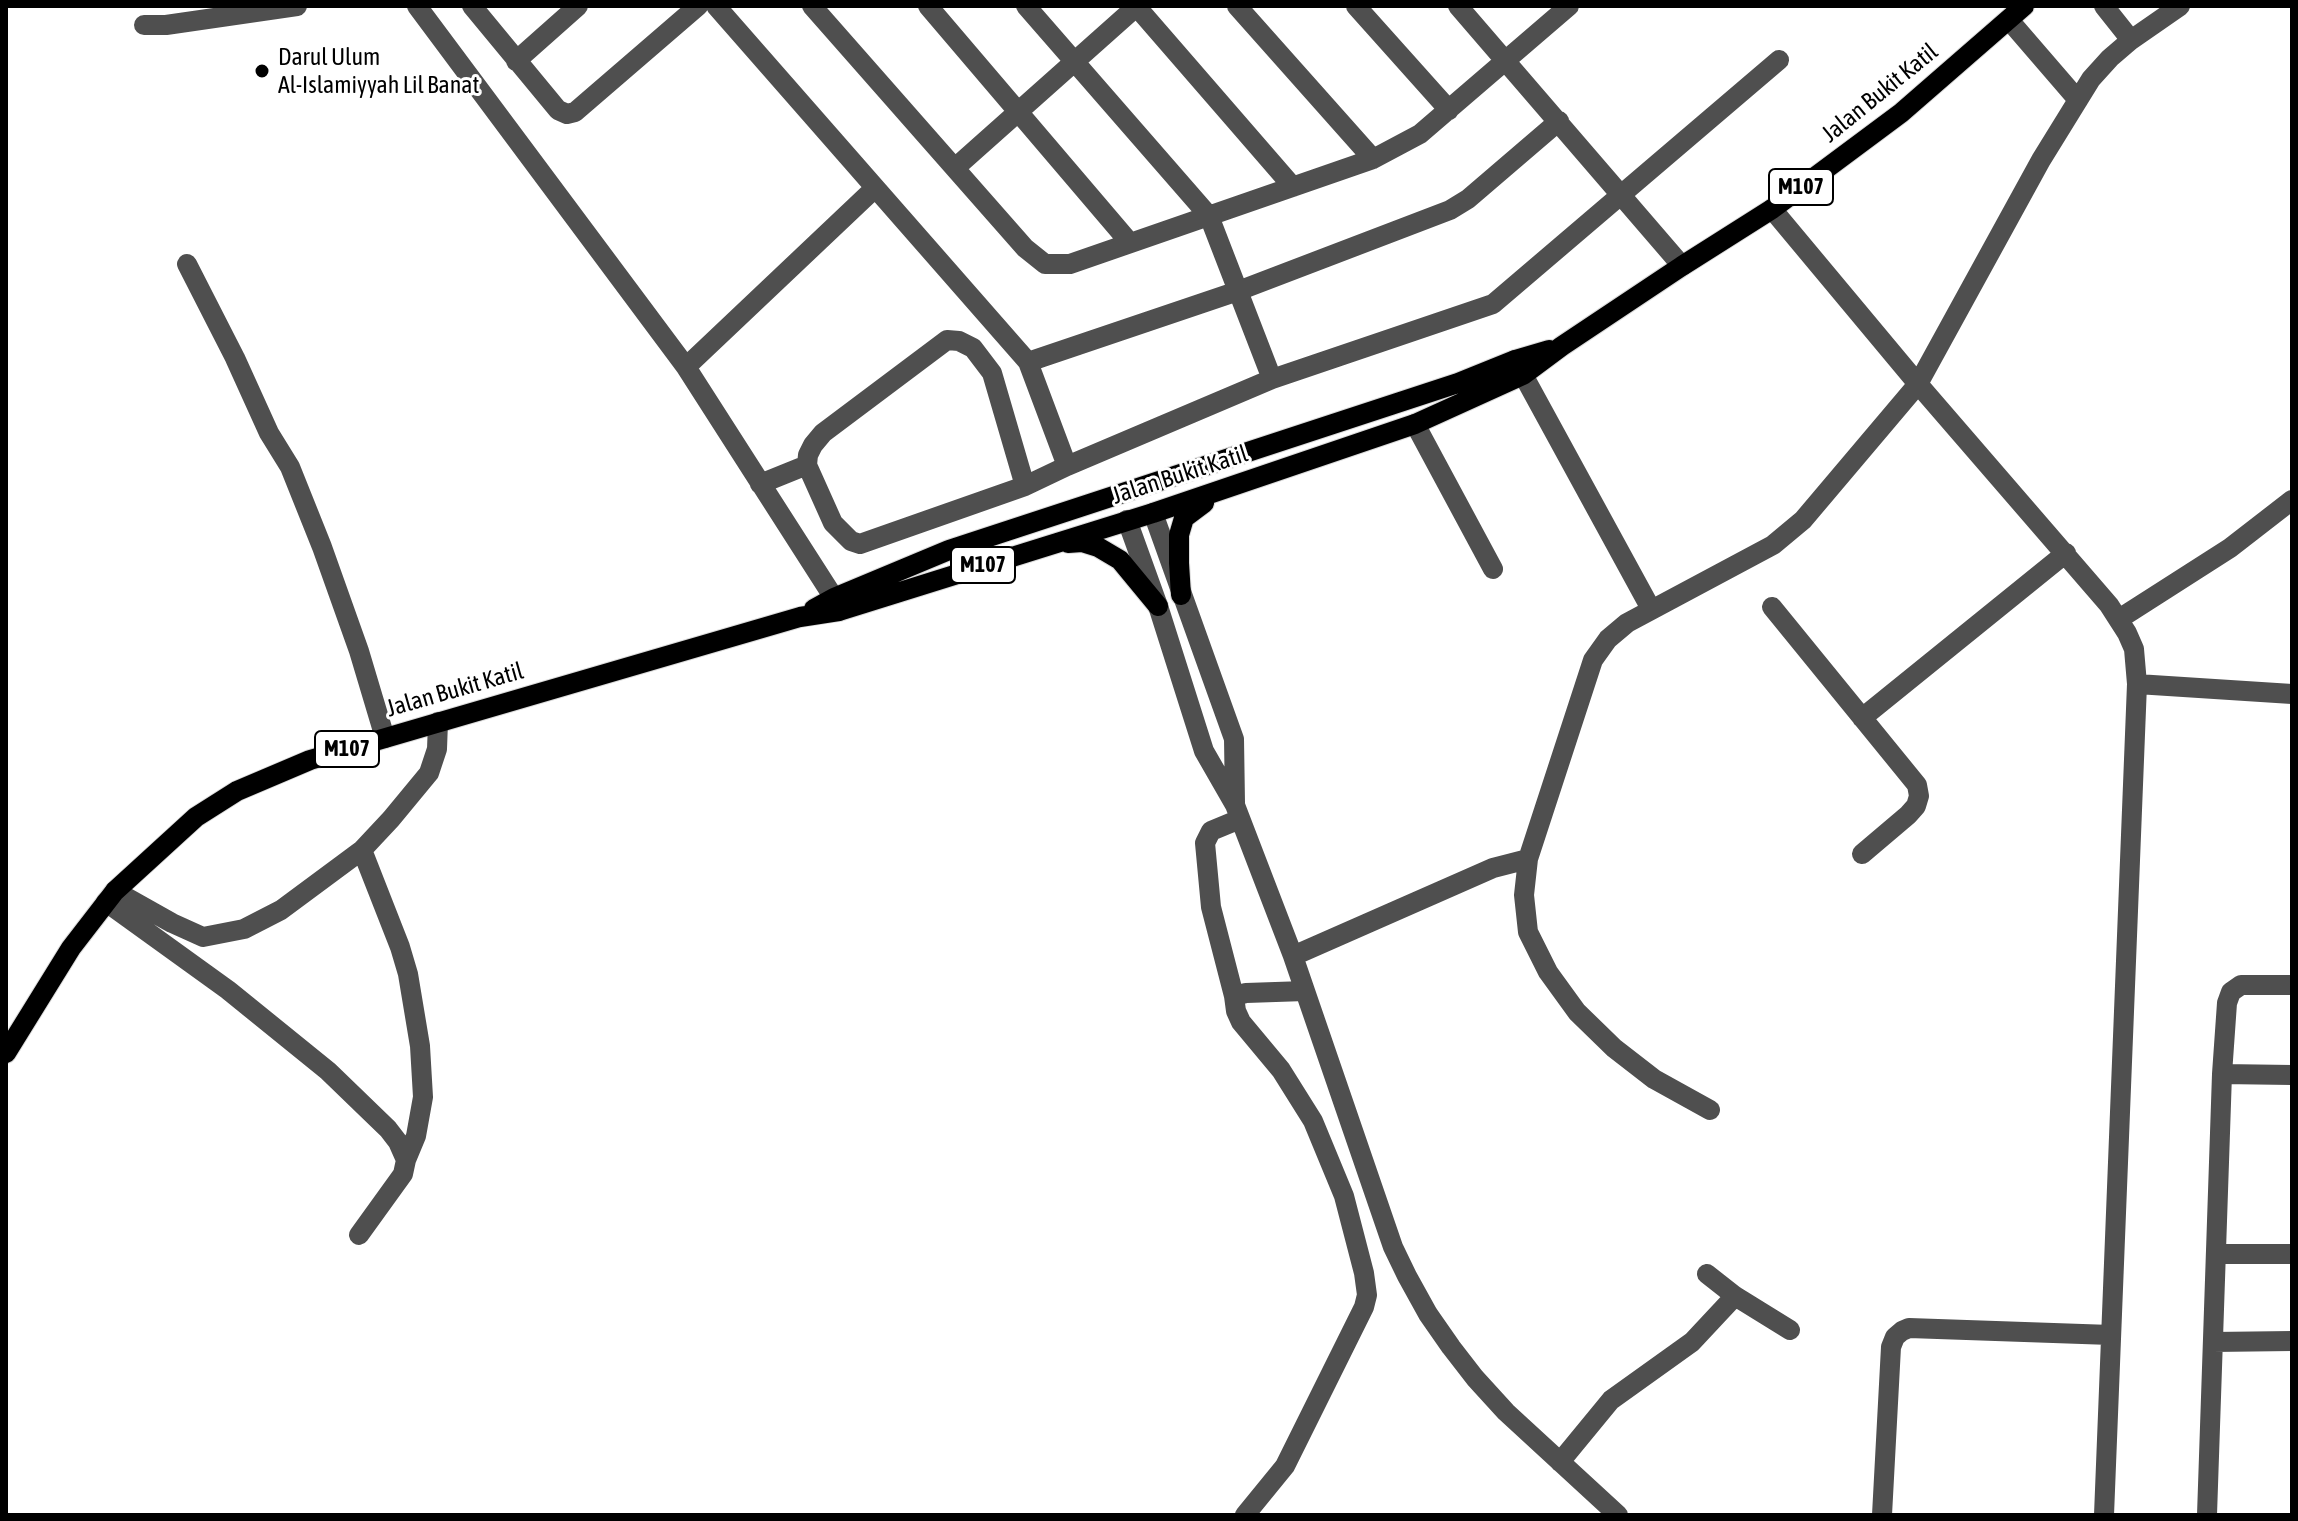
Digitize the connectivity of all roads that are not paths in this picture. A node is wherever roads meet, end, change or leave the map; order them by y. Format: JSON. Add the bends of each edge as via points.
{"nodes":[{"id":1,"x":297,"y":6,"type":"edge"},
{"id":2,"x":417,"y":6,"type":"edge"},
{"id":3,"x":472,"y":6,"type":"edge"},
{"id":4,"x":578,"y":6,"type":"edge"},
{"id":5,"x":698,"y":6,"type":"edge"},
{"id":6,"x":716,"y":6,"type":"edge"},
{"id":7,"x":812,"y":6,"type":"edge"},
{"id":8,"x":928,"y":6,"type":"edge"},
{"id":9,"x":1026,"y":6,"type":"edge"},
{"id":10,"x":1136,"y":6,"type":"edge"},
{"id":11,"x":1237,"y":6,"type":"edge"},
{"id":12,"x":1356,"y":6,"type":"edge"},
{"id":13,"x":1458,"y":6,"type":"edge"},
{"id":14,"x":1569,"y":6,"type":"edge"},
{"id":15,"x":2104,"y":6,"type":"edge"},
{"id":16,"x":2180,"y":6,"type":"edge"},
{"id":17,"x":2017,"y":13,"type":"edge"},
{"id":18,"x":144,"y":25,"type":"dead end"},
{"id":19,"x":2131,"y":40,"type":"junction"},
{"id":20,"x":1779,"y":60,"type":"dead end"},
{"id":21,"x":516,"y":61,"type":"junction"},
{"id":22,"x":1074,"y":61,"type":"junction"},
{"id":23,"x":1505,"y":61,"type":"junction"},
{"id":24,"x":2078,"y":100,"type":"junction"},
{"id":25,"x":1449,"y":110,"type":"junction"},
{"id":26,"x":1019,"y":111,"type":"junction"},
{"id":27,"x":1559,"y":121,"type":"junction"},
{"id":28,"x":1373,"y":159,"type":"junction"},
{"id":29,"x":955,"y":168,"type":"junction"},
{"id":30,"x":1293,"y":187,"type":"junction"},
{"id":31,"x":875,"y":188,"type":"junction"},
{"id":32,"x":1621,"y":195,"type":"junction"},
{"id":33,"x":1772,"y":209,"type":"junction"},
{"id":34,"x":1209,"y":216,"type":"junction"},
{"id":35,"x":1130,"y":243,"type":"junction"},
{"id":36,"x":187,"y":264,"type":"dead end"},
{"id":37,"x":1682,"y":266,"type":"junction"},
{"id":38,"x":1238,"y":291,"type":"junction"},
{"id":39,"x":1028,"y":362,"type":"junction"},
{"id":40,"x":686,"y":367,"type":"junction"},
{"id":41,"x":1519,"y":368,"type":"junction"},
{"id":42,"x":1272,"y":379,"type":"junction"},
{"id":43,"x":1918,"y":384,"type":"junction"},
{"id":44,"x":1415,"y":424,"type":"junction"},
{"id":45,"x":807,"y":465,"type":"junction"},
{"id":46,"x":1067,"y":466,"type":"junction"},
{"id":47,"x":1182,"y":474,"type":"junction"},
{"id":48,"x":1258,"y":478,"type":"junction"},
{"id":49,"x":760,"y":484,"type":"junction"},
{"id":50,"x":1025,"y":486,"type":"junction"},
{"id":51,"x":2292,"y":500,"type":"edge"},
{"id":52,"x":1076,"y":508,"type":"junction"},
{"id":53,"x":1139,"y":513,"type":"junction"},
{"id":54,"x":1054,"y":543,"type":"junction"},
{"id":55,"x":2066,"y":553,"type":"junction"},
{"id":56,"x":1493,"y":569,"type":"dead end"},
{"id":57,"x":1181,"y":595,"type":"junction"},
{"id":58,"x":837,"y":604,"type":"junction"},
{"id":59,"x":1158,"y":606,"type":"junction"},
{"id":60,"x":1772,"y":607,"type":"dead end"},
{"id":61,"x":1651,"y":609,"type":"junction"},
{"id":62,"x":2119,"y":619,"type":"junction"},
{"id":63,"x":2137,"y":684,"type":"junction"},
{"id":64,"x":2292,"y":694,"type":"edge"},
{"id":65,"x":1862,"y":718,"type":"junction"},
{"id":66,"x":438,"y":722,"type":"junction"},
{"id":67,"x":385,"y":738,"type":"junction"},
{"id":68,"x":1238,"y":812,"type":"junction"},
{"id":69,"x":362,"y":850,"type":"junction"},
{"id":70,"x":1862,"y":854,"type":"dead end"},
{"id":71,"x":1528,"y":859,"type":"junction"},
{"id":72,"x":111,"y":896,"type":"junction"},
{"id":73,"x":1293,"y":956,"type":"junction"},
{"id":74,"x":2292,"y":985,"type":"edge"},
{"id":75,"x":1305,"y":991,"type":"junction"},
{"id":76,"x":1234,"y":996,"type":"junction"},
{"id":77,"x":6,"y":1053,"type":"edge"},
{"id":78,"x":2222,"y":1074,"type":"junction"},
{"id":79,"x":2292,"y":1075,"type":"edge"},
{"id":80,"x":1710,"y":1110,"type":"dead end"},
{"id":81,"x":406,"y":1160,"type":"junction"},
{"id":82,"x":359,"y":1235,"type":"dead end"},
{"id":83,"x":2216,"y":1254,"type":"junction"},
{"id":84,"x":2292,"y":1254,"type":"edge"},
{"id":85,"x":1707,"y":1274,"type":"dead end"},
{"id":86,"x":1735,"y":1296,"type":"junction"},
{"id":87,"x":1790,"y":1330,"type":"dead end"},
{"id":88,"x":2111,"y":1335,"type":"junction"},
{"id":89,"x":2292,"y":1341,"type":"edge"},
{"id":90,"x":2213,"y":1342,"type":"junction"},
{"id":91,"x":1560,"y":1462,"type":"junction"},
{"id":92,"x":1245,"y":1515,"type":"edge"},
{"id":93,"x":1618,"y":1515,"type":"edge"},
{"id":94,"x":1882,"y":1515,"type":"edge"},
{"id":95,"x":2104,"y":1515,"type":"edge"},
{"id":96,"x":2207,"y":1515,"type":"edge"}],
"edges":[{"from":1,"to":18,"type":"street"},
{"from":2,"to":40,"type":"street"},
{"from":3,"to":21,"type":"street"},
{"from":4,"to":21,"type":"street"},
{"from":5,"to":21,"type":"street","via":[[575,112],[558,110]]},
{"from":6,"to":31,"type":"street"},
{"from":7,"to":29,"type":"street"},
{"from":8,"to":26,"type":"street"},
{"from":9,"to":22,"type":"street"},
{"from":10,"to":22,"type":"street"},
{"from":10,"to":30,"type":"street"},
{"from":11,"to":28,"type":"street"},
{"from":12,"to":25,"type":"street"},
{"from":13,"to":23,"type":"street"},
{"from":14,"to":23,"type":"street"},
{"from":15,"to":19,"type":"street"},
{"from":16,"to":19,"type":"street"},
{"from":17,"to":24,"type":"street"},
{"from":17,"to":33,"type":"main road","name":"Jalan Bukit Katil","number":"M107","via":[[1901,113]]},
{"from":19,"to":24,"type":"street","via":[[2091,79]]},
{"from":20,"to":32,"type":"street"},
{"from":22,"to":26,"type":"street"},
{"from":22,"to":34,"type":"street"},
{"from":23,"to":25,"type":"street"},
{"from":23,"to":27,"type":"street"},
{"from":24,"to":43,"type":"street"},
{"from":25,"to":28,"type":"street","via":[[1420,134]]},
{"from":26,"to":29,"type":"street"},
{"from":26,"to":35,"type":"street"},
{"from":27,"to":32,"type":"street"},
{"from":27,"to":38,"type":"street","via":[[1450,210]]},
{"from":28,"to":30,"type":"street"},
{"from":29,"to":35,"type":"street","via":[[1045,264],[1070,264]]},
{"from":30,"to":34,"type":"street"},
{"from":31,"to":39,"type":"street"},
{"from":31,"to":40,"type":"street"},
{"from":32,"to":37,"type":"street"},
{"from":32,"to":42,"type":"street","via":[[1493,304]]},
{"from":33,"to":37,"type":"main road","name":"Jalan Bukit Katil","number":"M107"},
{"from":33,"to":43,"type":"street"},
{"from":34,"to":35,"type":"street"},
{"from":34,"to":38,"type":"street"},
{"from":36,"to":67,"type":"street","via":[[290,467],[359,651]]},
{"from":37,"to":41,"type":"main road","name":"Jalan Bukit Katil","number":"M107","via":[[1562,346]]},
{"from":38,"to":39,"type":"street"},
{"from":38,"to":42,"type":"street"},
{"from":39,"to":46,"type":"street"},
{"from":40,"to":49,"type":"street"},
{"from":41,"to":44,"type":"main road","name":"Jalan Bukit Katil","number":"M107"},
{"from":41,"to":47,"type":"main road","name":"Jalan Bukit Katil","number":"M107"},
{"from":41,"to":61,"type":"street"},
{"from":42,"to":46,"type":"street"},
{"from":43,"to":55,"type":"street"},
{"from":43,"to":61,"type":"street","via":[[1803,520],[1773,545]]},
{"from":44,"to":48,"type":"main road","name":"Jalan Bukit Katil","number":"M107"},
{"from":44,"to":56,"type":"street"},
{"from":45,"to":49,"type":"street"},
{"from":45,"to":50,"type":"street","via":[[833,523],[860,544]]},
{"from":45,"to":50,"type":"street","via":[[823,433],[947,340],[959,341],[973,348],[992,373]]},
{"from":46,"to":50,"type":"street"},
{"from":47,"to":52,"type":"main road","name":"Jalan Bukit Katil","number":"M107"},
{"from":47,"to":53,"type":"main road"},
{"from":48,"to":53,"type":"main road","name":"Jalan Bukit Katil","number":"M107"},
{"from":48,"to":57,"type":"main road","via":[[1200,504],[1184,518],[1179,535]]},
{"from":49,"to":58,"type":"street"},
{"from":51,"to":62,"type":"street","via":[[2230,548]]},
{"from":52,"to":53,"type":"main road"},
{"from":52,"to":58,"type":"main road","name":"Jalan Bukit Katil","number":"M107","via":[[949,550]]},
{"from":53,"to":54,"type":"main road","name":"Jalan Bukit Katil","number":"M107"},
{"from":53,"to":57,"type":"street"},
{"from":53,"to":59,"type":"street"},
{"from":54,"to":58,"type":"main road","name":"Jalan Bukit Katil","number":"M107"},
{"from":54,"to":59,"type":"main road","via":[[1082,542],[1120,560]]},
{"from":55,"to":62,"type":"street"},
{"from":55,"to":65,"type":"street"},
{"from":57,"to":68,"type":"street","via":[[1234,739]]},
{"from":58,"to":66,"type":"main road","name":"Jalan Bukit Katil","number":"M107"},
{"from":59,"to":68,"type":"street","via":[[1204,751]]},
{"from":60,"to":65,"type":"street"},
{"from":61,"to":71,"type":"street","via":[[1608,639],[1593,660]]},
{"from":62,"to":63,"type":"street","via":[[2134,649]]},
{"from":63,"to":64,"type":"street"},
{"from":63,"to":88,"type":"street"},
{"from":65,"to":70,"type":"street","via":[[1917,785],[1919,796],[1908,815]]},
{"from":66,"to":67,"type":"main road","name":"Jalan Bukit Katil","number":"M107"},
{"from":66,"to":69,"type":"street","via":[[429,773]]},
{"from":67,"to":72,"type":"main road","name":"Jalan Bukit Katil","number":"M107","via":[[310,760],[237,791],[196,817]]},
{"from":68,"to":73,"type":"street"},
{"from":68,"to":76,"type":"street","via":[[1211,831],[1205,843],[1211,907]]},
{"from":69,"to":72,"type":"street","via":[[281,910],[244,929],[203,937]]},
{"from":69,"to":81,"type":"street","via":[[408,974],[420,1046],[423,1097]]},
{"from":71,"to":73,"type":"street","via":[[1493,868]]},
{"from":71,"to":80,"type":"street","via":[[1528,932],[1577,1012],[1654,1079]]},
{"from":72,"to":77,"type":"main road","name":"Jalan Bukit Katil","number":"M107","via":[[71,948]]},
{"from":72,"to":81,"type":"street","via":[[328,1071],[388,1129]]},
{"from":73,"to":75,"type":"street"},
{"from":74,"to":78,"type":"street","via":[[2241,985],[2231,992]]},
{"from":75,"to":76,"type":"street"},
{"from":75,"to":91,"type":"street","via":[[1407,1276],[1475,1378]]},
{"from":76,"to":92,"type":"street","via":[[1241,1022],[1281,1070],[1313,1121],[1344,1196],[1367,1295],[1285,1466]]},
{"from":78,"to":79,"type":"street"},
{"from":78,"to":83,"type":"street"},
{"from":81,"to":82,"type":"street","via":[[403,1174]]},
{"from":83,"to":84,"type":"street"},
{"from":83,"to":90,"type":"street"},
{"from":85,"to":86,"type":"street"},
{"from":86,"to":87,"type":"street"},
{"from":86,"to":91,"type":"street","via":[[1692,1342],[1611,1400]]},
{"from":88,"to":94,"type":"street","via":[[1902,1331],[1891,1347]]},
{"from":88,"to":95,"type":"street"},
{"from":89,"to":90,"type":"street"},
{"from":90,"to":96,"type":"street"},
{"from":91,"to":93,"type":"street"}]}
